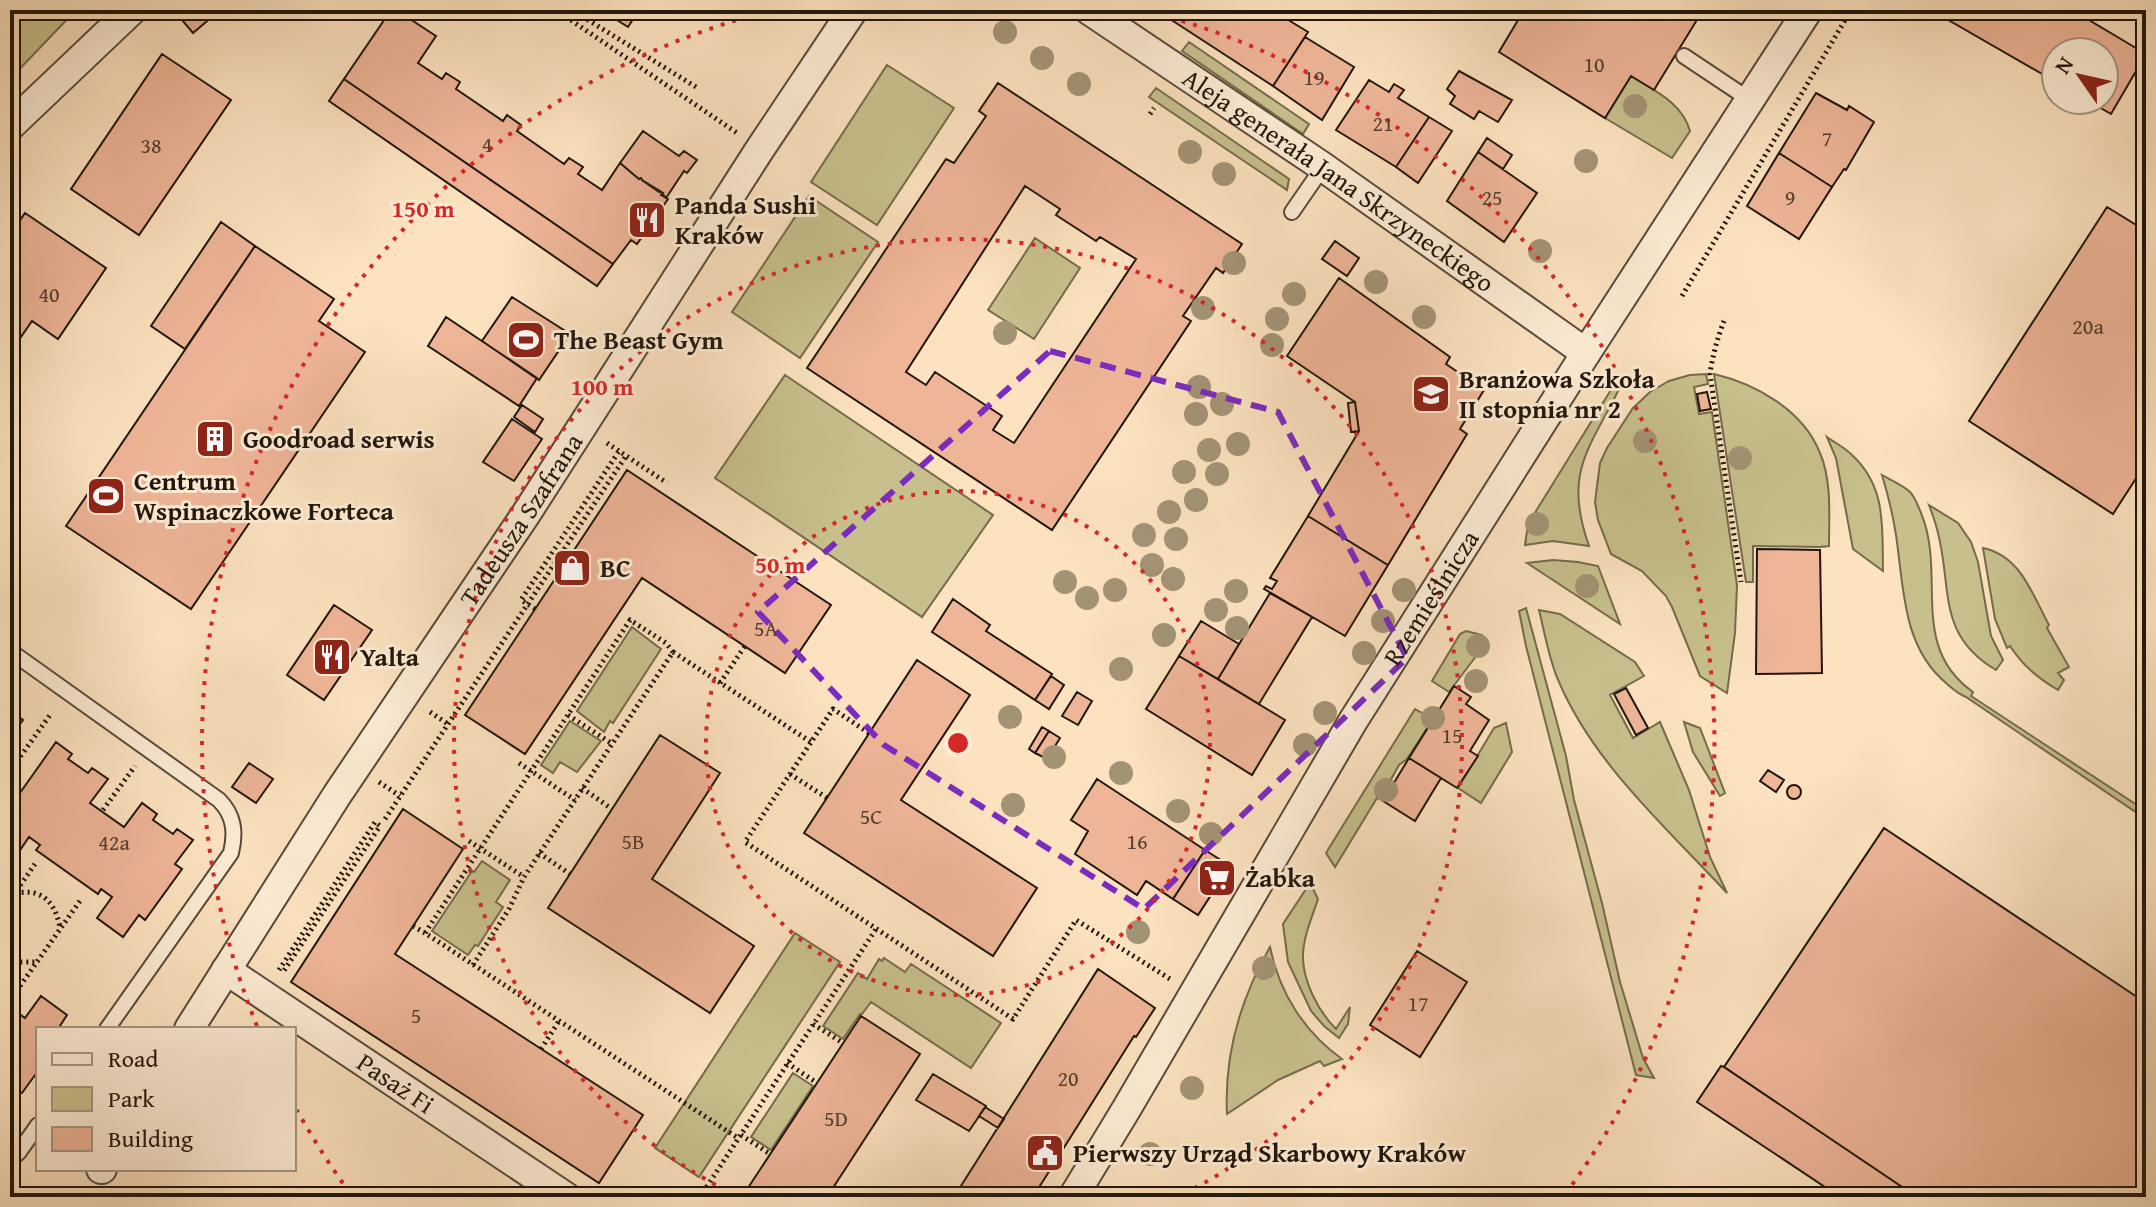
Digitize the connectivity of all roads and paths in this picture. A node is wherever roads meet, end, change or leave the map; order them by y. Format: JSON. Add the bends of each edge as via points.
{"nodes":[{"id":1,"x":132,"y":10,"type":"edge"},
{"id":2,"x":556,"y":10,"type":"edge"},
{"id":3,"x":572,"y":10,"type":"edge"},
{"id":4,"x":853,"y":10,"type":"edge"},
{"id":5,"x":1089,"y":10,"type":"edge"},
{"id":6,"x":1808,"y":10,"type":"edge"},
{"id":7,"x":1851,"y":10,"type":"edge"},
{"id":8,"x":1684,"y":56,"type":"dead end"},
{"id":9,"x":696,"y":87,"type":"dead end"},
{"id":10,"x":1750,"y":100,"type":"junction"},
{"id":11,"x":10,"y":126,"type":"edge"},
{"id":12,"x":760,"y":149,"type":"junction"},
{"id":13,"x":1323,"y":167,"type":"junction"},
{"id":14,"x":1292,"y":212,"type":"dead end"},
{"id":15,"x":1682,"y":296,"type":"dead end"},
{"id":16,"x":1724,"y":321,"type":"dead end"},
{"id":17,"x":1586,"y":353,"type":"junction"},
{"id":18,"x":626,"y":456,"type":"junction"},
{"id":19,"x":667,"y":483,"type":"dead end"},
{"id":20,"x":604,"y":488,"type":"junction"},
{"id":21,"x":611,"y":494,"type":"dead end"},
{"id":22,"x":578,"y":527,"type":"junction"},
{"id":23,"x":586,"y":532,"type":"dead end"},
{"id":24,"x":557,"y":559,"type":"junction"},
{"id":25,"x":565,"y":564,"type":"dead end"},
{"id":26,"x":1741,"y":582,"type":"dead end"},
{"id":27,"x":527,"y":604,"type":"junction"},
{"id":28,"x":535,"y":609,"type":"dead end"},
{"id":29,"x":745,"y":646,"type":"dead end"},
{"id":30,"x":10,"y":651,"type":"edge"},
{"id":31,"x":673,"y":652,"type":"junction"},
{"id":32,"x":483,"y":670,"type":"junction"},
{"id":33,"x":491,"y":675,"type":"dead end"},
{"id":34,"x":720,"y":683,"type":"junction"},
{"id":35,"x":426,"y":709,"type":"dead end"},
{"id":36,"x":50,"y":715,"type":"dead end"},
{"id":37,"x":568,"y":715,"type":"junction"},
{"id":38,"x":448,"y":724,"type":"junction"},
{"id":39,"x":869,"y":733,"type":"dead end"},
{"id":40,"x":811,"y":742,"type":"junction"},
{"id":41,"x":611,"y":743,"type":"junction"},
{"id":42,"x":137,"y":763,"type":"dead end"},
{"id":43,"x":519,"y":763,"type":"dead end"},
{"id":44,"x":10,"y":771,"type":"edge"},
{"id":45,"x":531,"y":771,"type":"junction"},
{"id":46,"x":790,"y":774,"type":"junction"},
{"id":47,"x":379,"y":781,"type":"dead end"},
{"id":48,"x":582,"y":788,"type":"junction"},
{"id":49,"x":400,"y":796,"type":"junction"},
{"id":50,"x":827,"y":798,"type":"dead end"},
{"id":51,"x":575,"y":800,"type":"junction"},
{"id":52,"x":612,"y":809,"type":"dead end"},
{"id":53,"x":103,"y":810,"type":"dead end"},
{"id":54,"x":385,"y":819,"type":"dead end"},
{"id":55,"x":469,"y":841,"type":"dead end"},
{"id":56,"x":480,"y":848,"type":"junction"},
{"id":57,"x":539,"y":853,"type":"junction"},
{"id":58,"x":35,"y":864,"type":"dead end"},
{"id":59,"x":570,"y":874,"type":"dead end"},
{"id":60,"x":524,"y":877,"type":"junction"},
{"id":61,"x":339,"y":888,"type":"junction"},
{"id":62,"x":12,"y":892,"type":"edge"},
{"id":63,"x":348,"y":894,"type":"dead end"},
{"id":64,"x":82,"y":898,"type":"dead end"},
{"id":65,"x":10,"y":900,"type":"edge"},
{"id":66,"x":413,"y":926,"type":"dead end"},
{"id":67,"x":60,"y":927,"type":"junction"},
{"id":68,"x":876,"y":929,"type":"junction"},
{"id":69,"x":425,"y":933,"type":"junction"},
{"id":70,"x":10,"y":956,"type":"edge"},
{"id":71,"x":37,"y":962,"type":"junction"},
{"id":72,"x":473,"y":965,"type":"junction"},
{"id":73,"x":226,"y":970,"type":"junction"},
{"id":74,"x":284,"y":971,"type":"dead end"},
{"id":75,"x":274,"y":977,"type":"dead end"},
{"id":76,"x":1170,"y":979,"type":"dead end"},
{"id":77,"x":20,"y":986,"type":"dead end"},
{"id":78,"x":559,"y":1021,"type":"junction"},
{"id":79,"x":813,"y":1024,"type":"junction"},
{"id":80,"x":108,"y":1027,"type":"edge"},
{"id":81,"x":190,"y":1027,"type":"edge"},
{"id":82,"x":843,"y":1043,"type":"dead end"},
{"id":83,"x":541,"y":1049,"type":"dead end"},
{"id":84,"x":787,"y":1063,"type":"junction"},
{"id":85,"x":817,"y":1083,"type":"dead end"},
{"id":86,"x":36,"y":1128,"type":"edge"},
{"id":87,"x":739,"y":1136,"type":"junction"},
{"id":88,"x":770,"y":1154,"type":"dead end"},
{"id":89,"x":10,"y":1160,"type":"edge"},
{"id":90,"x":706,"y":1188,"type":"junction"},
{"id":91,"x":566,"y":1197,"type":"edge"},
{"id":92,"x":700,"y":1197,"type":"edge"},
{"id":93,"x":719,"y":1197,"type":"edge"},
{"id":94,"x":1073,"y":1197,"type":"edge"}],
"edges":[{"from":1,"to":11,"type":"street"},
{"from":2,"to":12,"type":"path"},
{"from":3,"to":9,"type":"path"},
{"from":4,"to":12,"type":"street","name":"Tadeusza Szafrana"},
{"from":5,"to":13,"type":"street","name":"Aleja generała Jana Skrzyneckiego"},
{"from":6,"to":10,"type":"street","name":"Rzemieślnicza"},
{"from":7,"to":15,"type":"path"},
{"from":8,"to":10,"type":"lane"},
{"from":10,"to":17,"type":"street","name":"Rzemieślnicza"},
{"from":12,"to":73,"type":"street","name":"Tadeusza Szafrana"},
{"from":13,"to":14,"type":"lane"},
{"from":13,"to":17,"type":"street","name":"Aleja generała Jana Skrzyneckiego"},
{"from":16,"to":26,"type":"path","via":[[1710,374]]},
{"from":17,"to":94,"type":"street","name":"Rzemieślnicza","via":[[1353,721]]},
{"from":18,"to":19,"type":"path"},
{"from":18,"to":20,"type":"path"},
{"from":18,"to":27,"type":"path","via":[[619,451],[521,600]]},
{"from":20,"to":21,"type":"path"},
{"from":20,"to":22,"type":"path"},
{"from":22,"to":23,"type":"path"},
{"from":22,"to":24,"type":"path"},
{"from":24,"to":25,"type":"path"},
{"from":24,"to":27,"type":"path"},
{"from":27,"to":28,"type":"path"},
{"from":27,"to":32,"type":"path"},
{"from":29,"to":34,"type":"path"},
{"from":30,"to":80,"type":"lane","via":[[219,800],[233,824],[231,853]]},
{"from":31,"to":34,"type":"path"},
{"from":31,"to":37,"type":"path","via":[[630,620]]},
{"from":31,"to":41,"type":"path"},
{"from":32,"to":33,"type":"path"},
{"from":32,"to":38,"type":"path"},
{"from":34,"to":40,"type":"path"},
{"from":35,"to":38,"type":"path"},
{"from":36,"to":44,"type":"path"},
{"from":37,"to":41,"type":"path"},
{"from":37,"to":45,"type":"path"},
{"from":38,"to":49,"type":"path"},
{"from":39,"to":40,"type":"path","via":[[833,709]]},
{"from":40,"to":46,"type":"path"},
{"from":41,"to":48,"type":"path"},
{"from":42,"to":53,"type":"path"},
{"from":43,"to":45,"type":"path"},
{"from":45,"to":51,"type":"path"},
{"from":45,"to":56,"type":"path"},
{"from":46,"to":50,"type":"path"},
{"from":46,"to":68,"type":"path","via":[[745,842]]},
{"from":47,"to":49,"type":"path"},
{"from":48,"to":51,"type":"path"},
{"from":48,"to":52,"type":"path"},
{"from":49,"to":54,"type":"path"},
{"from":51,"to":57,"type":"path"},
{"from":55,"to":56,"type":"path"},
{"from":56,"to":60,"type":"path"},
{"from":56,"to":69,"type":"path"},
{"from":57,"to":59,"type":"path"},
{"from":57,"to":60,"type":"path"},
{"from":58,"to":62,"type":"path"},
{"from":60,"to":72,"type":"path"},
{"from":61,"to":63,"type":"path"},
{"from":61,"to":74,"type":"path"},
{"from":61,"to":75,"type":"path","via":[[380,826],[375,822]]},
{"from":62,"to":65,"type":"path"},
{"from":62,"to":67,"type":"path","via":[[37,894],[55,908]]},
{"from":64,"to":67,"type":"path"},
{"from":66,"to":69,"type":"path"},
{"from":67,"to":71,"type":"path"},
{"from":68,"to":76,"type":"path","via":[[1013,1019],[1076,920]]},
{"from":68,"to":79,"type":"path"},
{"from":69,"to":72,"type":"path"},
{"from":70,"to":71,"type":"path"},
{"from":71,"to":77,"type":"path"},
{"from":72,"to":78,"type":"path"},
{"from":73,"to":81,"type":"street","name":"Tadeusza Szafrana"},
{"from":73,"to":91,"type":"street","name":"Pasaż Fi"},
{"from":78,"to":83,"type":"path"},
{"from":78,"to":87,"type":"path"},
{"from":79,"to":82,"type":"path"},
{"from":79,"to":84,"type":"path"},
{"from":84,"to":85,"type":"path"},
{"from":84,"to":87,"type":"path"},
{"from":86,"to":89,"type":"lane"},
{"from":87,"to":88,"type":"path"},
{"from":87,"to":90,"type":"path"},
{"from":90,"to":92,"type":"path"},
{"from":90,"to":93,"type":"path"}]}
